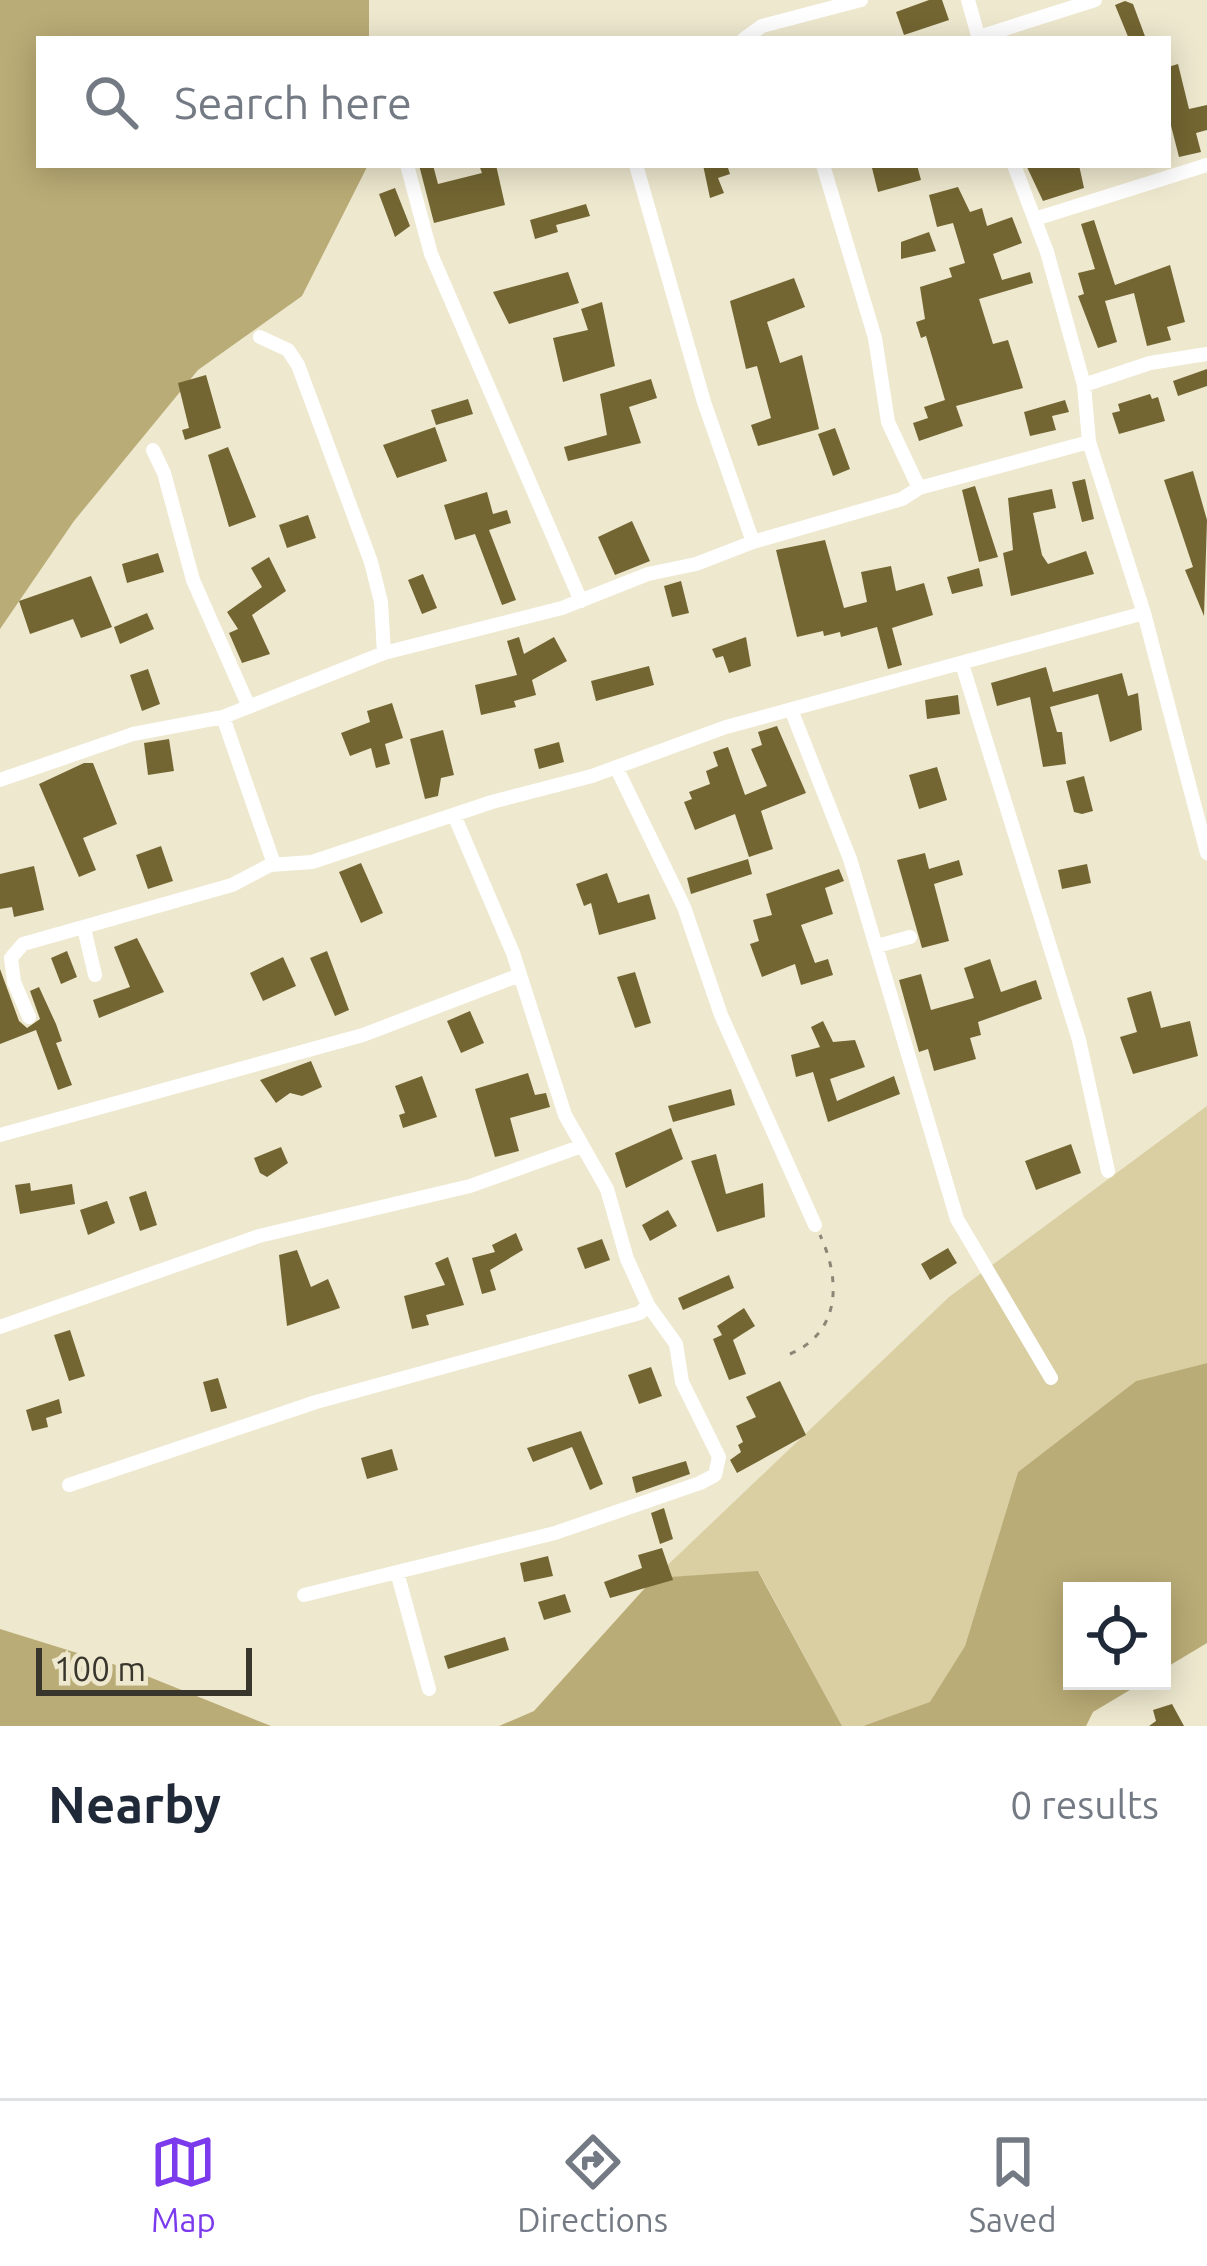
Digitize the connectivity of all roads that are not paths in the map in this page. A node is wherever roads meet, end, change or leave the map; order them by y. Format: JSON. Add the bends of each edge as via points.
{"nodes":[{"id":1,"x":861,"y":0,"type":"edge"},
{"id":2,"x":968,"y":0,"type":"edge"},
{"id":3,"x":1095,"y":0,"type":"edge"},
{"id":4,"x":784,"y":31,"type":"edge"},
{"id":5,"x":748,"y":36,"type":"edge"},
{"id":6,"x":978,"y":36,"type":"edge"},
{"id":7,"x":985,"y":36,"type":"edge"},
{"id":8,"x":1207,"y":165,"type":"edge"},
{"id":9,"x":408,"y":168,"type":"edge"},
{"id":10,"x":637,"y":168,"type":"edge"},
{"id":11,"x":824,"y":168,"type":"edge"},
{"id":12,"x":1015,"y":168,"type":"edge"},
{"id":13,"x":1035,"y":219,"type":"junction"},
{"id":14,"x":260,"y":337,"type":"dead end"},
{"id":15,"x":1207,"y":354,"type":"edge"},
{"id":16,"x":1084,"y":385,"type":"junction"},
{"id":17,"x":1089,"y":442,"type":"junction"},
{"id":18,"x":153,"y":450,"type":"dead end"},
{"id":19,"x":920,"y":488,"type":"junction"},
{"id":20,"x":753,"y":542,"type":"junction"},
{"id":21,"x":581,"y":601,"type":"junction"},
{"id":22,"x":1144,"y":613,"type":"junction"},
{"id":23,"x":384,"y":653,"type":"junction"},
{"id":24,"x":962,"y":664,"type":"junction"},
{"id":25,"x":249,"y":707,"type":"junction"},
{"id":26,"x":792,"y":712,"type":"junction"},
{"id":27,"x":223,"y":717,"type":"junction"},
{"id":28,"x":616,"y":767,"type":"junction"},
{"id":29,"x":0,"y":780,"type":"edge"},
{"id":30,"x":454,"y":815,"type":"junction"},
{"id":31,"x":1207,"y":853,"type":"edge"},
{"id":32,"x":274,"y":864,"type":"junction"},
{"id":33,"x":84,"y":928,"type":"junction"},
{"id":34,"x":910,"y":937,"type":"dead end"},
{"id":35,"x":877,"y":946,"type":"junction"},
{"id":36,"x":94,"y":975,"type":"dead end"},
{"id":37,"x":520,"y":975,"type":"junction"},
{"id":38,"x":29,"y":1017,"type":"dead end"},
{"id":39,"x":0,"y":1135,"type":"edge"},
{"id":40,"x":582,"y":1146,"type":"junction"},
{"id":41,"x":1108,"y":1171,"type":"dead end"},
{"id":42,"x":815,"y":1225,"type":"road end"},
{"id":43,"x":648,"y":1305,"type":"junction"},
{"id":44,"x":0,"y":1328,"type":"edge"},
{"id":45,"x":1051,"y":1378,"type":"dead end"},
{"id":46,"x":69,"y":1485,"type":"dead end"},
{"id":47,"x":397,"y":1572,"type":"junction"},
{"id":48,"x":304,"y":1594,"type":"dead end"},
{"id":49,"x":429,"y":1689,"type":"dead end"}],
"edges":[{"from":1,"to":4,"type":"street"},
{"from":2,"to":6,"type":"street"},
{"from":3,"to":7,"type":"street"},
{"from":4,"to":5,"type":"street","via":[[762,26]]},
{"from":8,"to":13,"type":"street"},
{"from":9,"to":21,"type":"street","via":[[431,254]]},
{"from":10,"to":20,"type":"street"},
{"from":11,"to":19,"type":"street","via":[[875,338],[888,422]]},
{"from":12,"to":13,"type":"street"},
{"from":13,"to":16,"type":"street"},
{"from":14,"to":23,"type":"street","via":[[288,350],[298,365],[371,562]]},
{"from":15,"to":16,"type":"street","via":[[1150,362]]},
{"from":16,"to":17,"type":"street"},
{"from":17,"to":19,"type":"street"},
{"from":17,"to":22,"type":"street"},
{"from":18,"to":25,"type":"street","via":[[186,560]]},
{"from":19,"to":20,"type":"street"},
{"from":20,"to":21,"type":"street"},
{"from":21,"to":23,"type":"street"},
{"from":22,"to":24,"type":"street"},
{"from":22,"to":31,"type":"street"},
{"from":23,"to":25,"type":"street"},
{"from":24,"to":26,"type":"street"},
{"from":24,"to":41,"type":"street","via":[[1079,1040]]},
{"from":25,"to":27,"type":"street"},
{"from":26,"to":28,"type":"street"},
{"from":26,"to":35,"type":"street"},
{"from":27,"to":29,"type":"street","via":[[133,734]]},
{"from":27,"to":32,"type":"street"},
{"from":28,"to":30,"type":"street"},
{"from":28,"to":42,"type":"street","via":[[684,908],[721,1015]]},
{"from":30,"to":32,"type":"street","via":[[312,862]]},
{"from":30,"to":37,"type":"street"},
{"from":32,"to":33,"type":"street","via":[[232,886]]},
{"from":33,"to":36,"type":"street"},
{"from":33,"to":38,"type":"street","via":[[14,951],[14,982]]},
{"from":34,"to":35,"type":"street"},
{"from":35,"to":45,"type":"street","via":[[957,1219]]},
{"from":37,"to":39,"type":"street","via":[[363,1035]]},
{"from":37,"to":40,"type":"street"},
{"from":40,"to":43,"type":"street","via":[[607,1190]]},
{"from":40,"to":44,"type":"street","via":[[470,1186],[260,1235]]},
{"from":43,"to":46,"type":"street"},
{"from":43,"to":47,"type":"street","via":[[676,1344],[682,1382],[718,1457],[715,1475],[554,1533]]},
{"from":47,"to":48,"type":"street"},
{"from":47,"to":49,"type":"street"}]}
